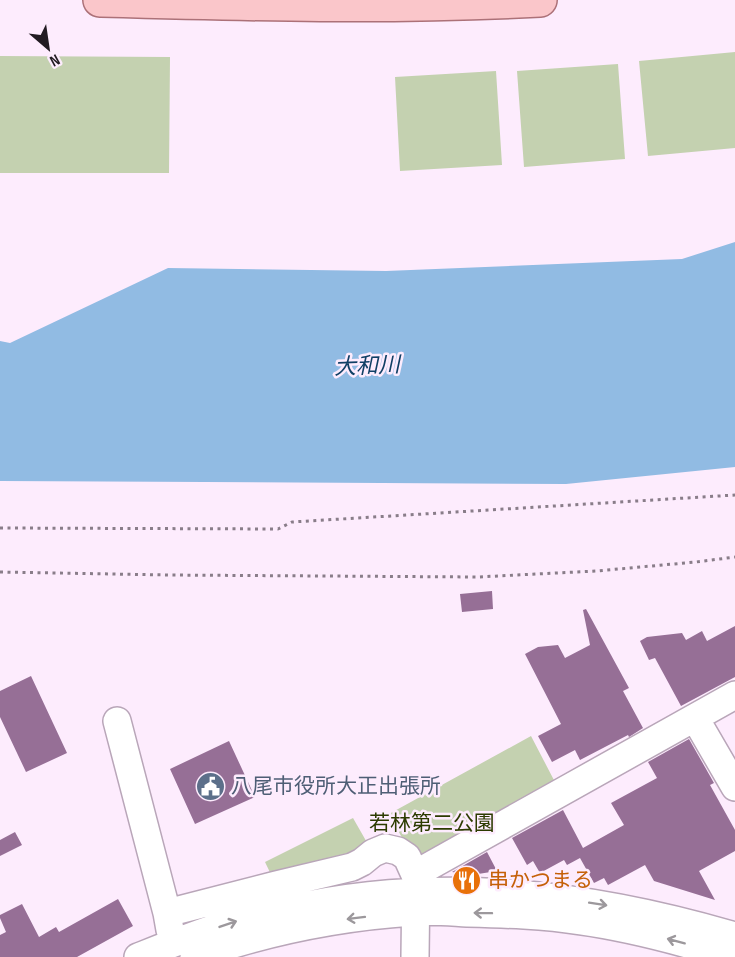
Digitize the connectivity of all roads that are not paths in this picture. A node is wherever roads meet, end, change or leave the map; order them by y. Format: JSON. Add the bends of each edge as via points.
{"nodes":[{"id":1,"x":100,"y":0,"type":"edge"},
{"id":2,"x":540,"y":0,"type":"edge"},
{"id":3,"x":735,"y":695,"type":"edge"},
{"id":4,"x":695,"y":718,"type":"junction"},
{"id":5,"x":117,"y":721,"type":"dead end"},
{"id":6,"x":735,"y":787,"type":"edge"},
{"id":7,"x":415,"y":893,"type":"junction"},
{"id":8,"x":167,"y":913,"type":"junction"},
{"id":9,"x":735,"y":936,"type":"edge"},
{"id":10,"x":183,"y":950,"type":"edge"},
{"id":11,"x":138,"y":957,"type":"edge"},
{"id":12,"x":415,"y":957,"type":"edge"},
{"id":13,"x":732,"y":957,"type":"edge"}],
"edges":[{"from":1,"to":2,"type":"main road","via":[[292,5]]},
{"from":3,"to":4,"type":"street"},
{"from":4,"to":6,"type":"street"},
{"from":4,"to":7,"type":"street","via":[[426,868]]},
{"from":5,"to":8,"type":"street"},
{"from":7,"to":8,"type":"street","via":[[407,856],[385,848],[352,867]]},
{"from":7,"to":9,"type":"street","one_way":true,"via":[[541,895],[685,921]]},
{"from":7,"to":10,"type":"street","via":[[319,902],[242,919]]},
{"from":7,"to":12,"type":"street"},
{"from":13,"to":7,"type":"street","one_way":true,"via":[[647,933],[510,914]]},
{"from":8,"to":10,"type":"street"},
{"from":10,"to":11,"type":"street"}]}
